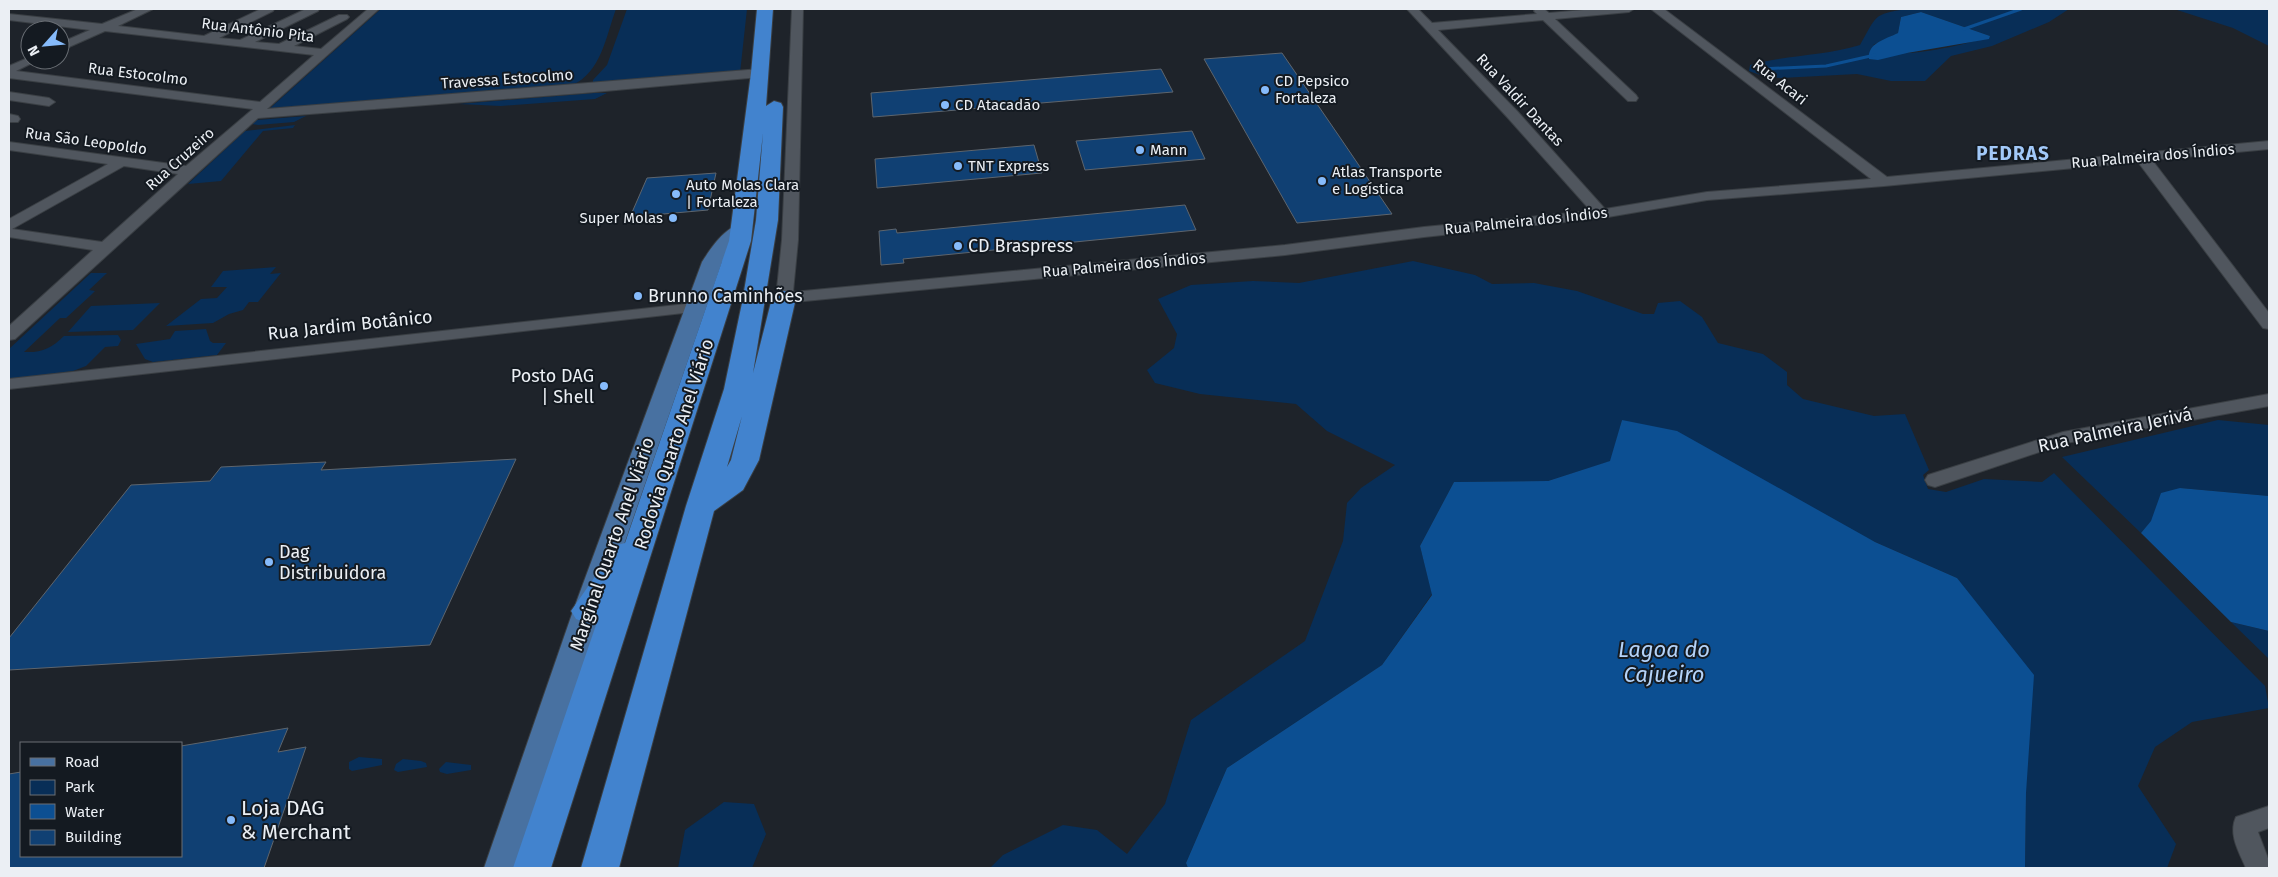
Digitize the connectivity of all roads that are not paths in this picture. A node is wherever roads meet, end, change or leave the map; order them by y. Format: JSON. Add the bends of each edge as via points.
{"nodes":[{"id":1,"x":147,"y":9,"type":"edge"},
{"id":2,"x":269,"y":9,"type":"edge"},
{"id":3,"x":314,"y":9,"type":"edge"},
{"id":4,"x":374,"y":9,"type":"edge"},
{"id":5,"x":765,"y":9,"type":"edge"},
{"id":6,"x":780,"y":9,"type":"edge"},
{"id":7,"x":797,"y":9,"type":"edge"},
{"id":8,"x":1412,"y":9,"type":"edge"},
{"id":9,"x":1629,"y":9,"type":"edge"},
{"id":10,"x":1657,"y":9,"type":"edge"},
{"id":11,"x":1541,"y":12,"type":"edge"},
{"id":12,"x":9,"y":17,"type":"edge"},
{"id":13,"x":343,"y":17,"type":"dead end"},
{"id":14,"x":326,"y":25,"type":"junction"},
{"id":15,"x":1430,"y":27,"type":"junction"},
{"id":16,"x":104,"y":28,"type":"junction"},
{"id":17,"x":352,"y":29,"type":"junction"},
{"id":18,"x":206,"y":39,"type":"junction"},
{"id":19,"x":70,"y":43,"type":"edge"},
{"id":20,"x":242,"y":43,"type":"junction"},
{"id":21,"x":281,"y":48,"type":"junction"},
{"id":22,"x":324,"y":54,"type":"junction"},
{"id":23,"x":760,"y":73,"type":"junction"},
{"id":24,"x":9,"y":74,"type":"edge"},
{"id":25,"x":9,"y":96,"type":"edge"},
{"id":26,"x":1632,"y":98,"type":"dead end"},
{"id":27,"x":49,"y":102,"type":"dead end"},
{"id":28,"x":259,"y":110,"type":"junction"},
{"id":29,"x":2269,"y":145,"type":"edge"},
{"id":30,"x":9,"y":146,"type":"edge"},
{"id":31,"x":2142,"y":157,"type":"junction"},
{"id":32,"x":121,"y":162,"type":"junction"},
{"id":33,"x":189,"y":171,"type":"junction"},
{"id":34,"x":1884,"y":182,"type":"junction"},
{"id":35,"x":1602,"y":214,"type":"junction"},
{"id":36,"x":9,"y":225,"type":"edge"},
{"id":37,"x":9,"y":233,"type":"edge"},
{"id":38,"x":106,"y":247,"type":"junction"},
{"id":39,"x":769,"y":300,"type":"junction"},
{"id":40,"x":707,"y":307,"type":"junction"},
{"id":41,"x":2269,"y":324,"type":"edge"},
{"id":42,"x":9,"y":335,"type":"edge"},
{"id":43,"x":9,"y":384,"type":"edge"},
{"id":44,"x":2269,"y":400,"type":"edge"},
{"id":45,"x":1935,"y":480,"type":"dead end"},
{"id":46,"x":648,"y":522,"type":"junction"},
{"id":47,"x":587,"y":611,"type":"junction"},
{"id":48,"x":2269,"y":818,"type":"edge"},
{"id":49,"x":501,"y":868,"type":"edge"},
{"id":50,"x":532,"y":868,"type":"edge"},
{"id":51,"x":600,"y":868,"type":"edge"},
{"id":52,"x":2259,"y":868,"type":"edge"}],
"edges":[{"from":1,"to":16,"type":"street"},
{"from":2,"to":18,"type":"street"},
{"from":3,"to":20,"type":"street"},
{"from":4,"to":17,"type":"street","name":"Rua Cruzeiro"},
{"from":5,"to":23,"type":"highway","name":"Rodovia Quarto Anel Viário"},
{"from":6,"to":39,"type":"highway","via":[[767,220]]},
{"from":7,"to":39,"type":"street","via":[[791,205]]},
{"from":8,"to":15,"type":"street","name":"Rua Valdir Dantas"},
{"from":9,"to":11,"type":"street"},
{"from":10,"to":34,"type":"street","name":"Rua Acari"},
{"from":11,"to":15,"type":"street"},
{"from":11,"to":26,"type":"street"},
{"from":12,"to":16,"type":"street","name":"Rua Antônio Pita"},
{"from":13,"to":14,"type":"street"},
{"from":14,"to":17,"type":"street"},
{"from":14,"to":21,"type":"street"},
{"from":15,"to":35,"type":"street","name":"Rua Valdir Dantas"},
{"from":16,"to":18,"type":"street","name":"Rua Antônio Pita"},
{"from":16,"to":19,"type":"street"},
{"from":17,"to":22,"type":"street","name":"Rua Cruzeiro"},
{"from":18,"to":20,"type":"street","name":"Rua Antônio Pita"},
{"from":20,"to":21,"type":"street","name":"Rua Antônio Pita"},
{"from":21,"to":22,"type":"street","name":"Rua Antônio Pita"},
{"from":22,"to":28,"type":"street","name":"Rua Cruzeiro"},
{"from":23,"to":28,"type":"street","name":"Travessa Estocolmo","via":[[583,90]]},
{"from":23,"to":40,"type":"highway","name":"Rodovia Quarto Anel Viário","via":[[740,241]]},
{"from":24,"to":28,"type":"street","name":"Rua Estocolmo"},
{"from":25,"to":27,"type":"street"},
{"from":28,"to":33,"type":"street","name":"Rua Cruzeiro"},
{"from":29,"to":31,"type":"street","name":"Rua Palmeira dos Índios"},
{"from":30,"to":32,"type":"street","name":"Rua São Leopoldo"},
{"from":31,"to":34,"type":"street","name":"Rua Palmeira dos Índios"},
{"from":31,"to":41,"type":"street"},
{"from":32,"to":33,"type":"street","name":"Rua São Leopoldo"},
{"from":32,"to":36,"type":"street"},
{"from":33,"to":38,"type":"street","name":"Rua Cruzeiro"},
{"from":34,"to":35,"type":"street","name":"Rua Palmeira dos Índios","via":[[1707,196]]},
{"from":35,"to":39,"type":"street","name":"Rua Palmeira dos Índios","via":[[1284,250]]},
{"from":37,"to":38,"type":"street"},
{"from":38,"to":42,"type":"street","name":"Rua Cruzeiro"},
{"from":39,"to":40,"type":"highway"},
{"from":39,"to":51,"type":"highway","via":[[701,506]]},
{"from":40,"to":43,"type":"street","name":"Rua Jardim Botânico"},
{"from":40,"to":46,"type":"highway","name":"Rodovia Quarto Anel Viário"},
{"from":40,"to":47,"type":"main road","name":"Marginal Quarto Anel Viário"},
{"from":44,"to":45,"type":"street","name":"Rua Palmeira Jerivá","via":[[2063,438]]},
{"from":46,"to":47,"type":"highway"},
{"from":46,"to":50,"type":"highway","name":"Rodovia Quarto Anel Viário"},
{"from":47,"to":49,"type":"main road","name":"Marginal Quarto Anel Viário"},
{"from":48,"to":52,"type":"street","via":[[2245,825]]}]}
